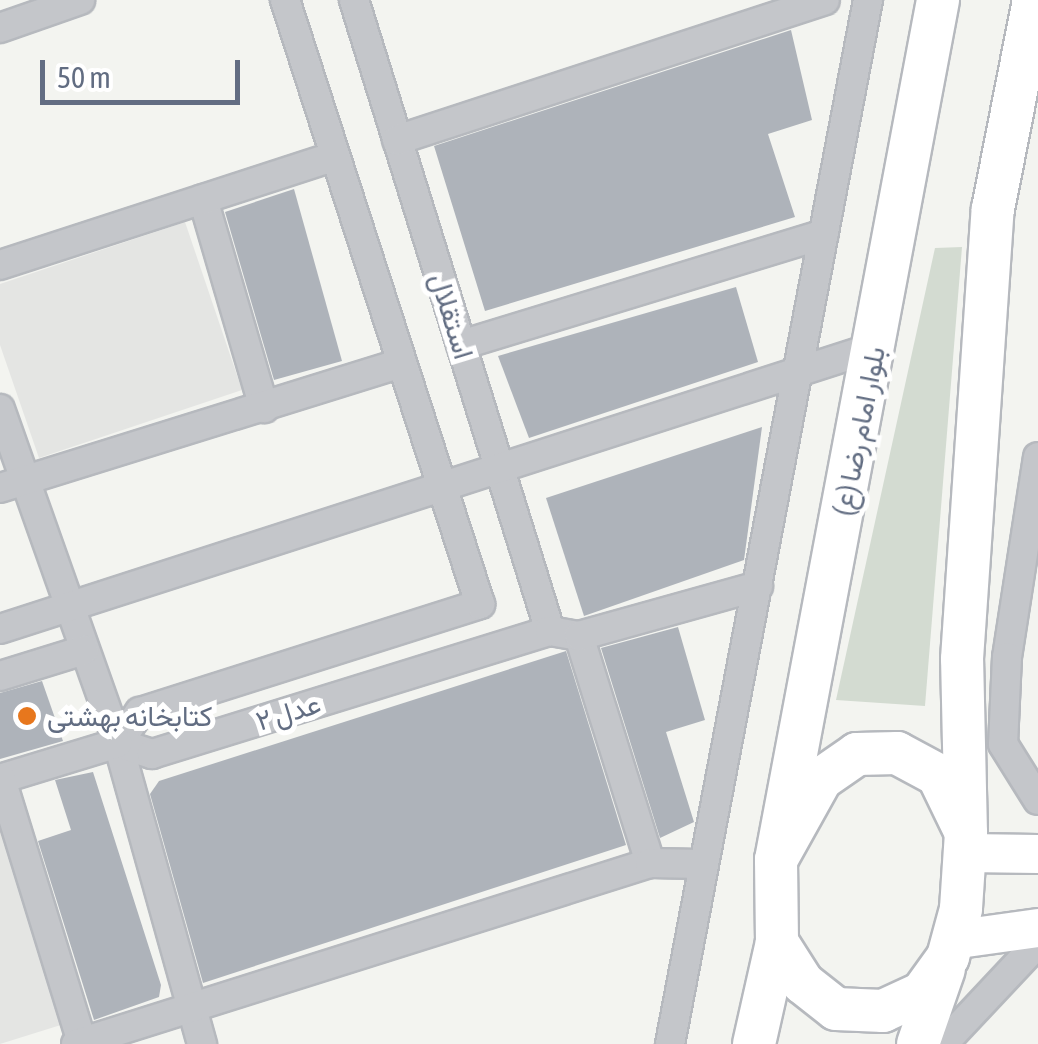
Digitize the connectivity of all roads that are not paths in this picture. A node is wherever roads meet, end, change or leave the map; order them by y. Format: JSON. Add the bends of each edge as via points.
{"nodes":[{"id":1,"x":80,"y":0,"type":"edge"},
{"id":2,"x":286,"y":0,"type":"edge"},
{"id":3,"x":354,"y":0,"type":"edge"},
{"id":4,"x":826,"y":0,"type":"edge"},
{"id":5,"x":868,"y":0,"type":"edge"},
{"id":6,"x":938,"y":0,"type":"edge"},
{"id":7,"x":1034,"y":0,"type":"edge"},
{"id":8,"x":0,"y":28,"type":"edge"},
{"id":9,"x":397,"y":140,"type":"junction"},
{"id":10,"x":335,"y":156,"type":"junction"},
{"id":11,"x":203,"y":199,"type":"junction"},
{"id":12,"x":823,"y":234,"type":"junction"},
{"id":13,"x":0,"y":265,"type":"edge"},
{"id":14,"x":462,"y":345,"type":"junction"},
{"id":15,"x":874,"y":347,"type":"junction"},
{"id":16,"x":402,"y":363,"type":"junction"},
{"id":17,"x":796,"y":374,"type":"junction"},
{"id":18,"x":264,"y":408,"type":"junction"},
{"id":19,"x":0,"y":409,"type":"edge"},
{"id":20,"x":1038,"y":457,"type":"edge"},
{"id":21,"x":498,"y":473,"type":"junction"},
{"id":22,"x":12,"y":484,"type":"edge"},
{"id":23,"x":441,"y":493,"type":"junction"},
{"id":24,"x":758,"y":586,"type":"junction"},
{"id":25,"x":70,"y":608,"type":"junction"},
{"id":26,"x":0,"y":630,"type":"edge"},
{"id":27,"x":550,"y":632,"type":"junction"},
{"id":28,"x":579,"y":636,"type":"junction"},
{"id":29,"x":84,"y":650,"type":"junction"},
{"id":30,"x":0,"y":676,"type":"edge"},
{"id":31,"x":118,"y":743,"type":"junction"},
{"id":32,"x":0,"y":779,"type":"edge"},
{"id":33,"x":1038,"y":800,"type":"edge"},
{"id":34,"x":967,"y":843,"type":"junction"},
{"id":35,"x":1038,"y":854,"type":"edge"},
{"id":36,"x":776,"y":860,"type":"junction"},
{"id":37,"x":650,"y":863,"type":"junction"},
{"id":38,"x":701,"y":864,"type":"junction"},
{"id":39,"x":1038,"y":928,"type":"edge"},
{"id":40,"x":777,"y":942,"type":"junction"},
{"id":41,"x":1038,"y":943,"type":"edge"},
{"id":42,"x":950,"y":948,"type":"junction"},
{"id":43,"x":189,"y":1005,"type":"junction"},
{"id":44,"x":79,"y":1043,"type":"edge"},
{"id":45,"x":202,"y":1044,"type":"edge"},
{"id":46,"x":670,"y":1044,"type":"edge"},
{"id":47,"x":754,"y":1044,"type":"edge"},
{"id":48,"x":918,"y":1044,"type":"edge"},
{"id":49,"x":943,"y":1044,"type":"edge"}],
"edges":[{"from":1,"to":8,"type":"street"},
{"from":2,"to":10,"type":"street"},
{"from":3,"to":9,"type":"street","name":"استقلال"},
{"from":4,"to":9,"type":"street"},
{"from":5,"to":12,"type":"street"},
{"from":6,"to":15,"type":"main road","name":"بلوار امام رضا (ع)"},
{"from":7,"to":34,"type":"main road","via":[[994,209],[962,659]]},
{"from":9,"to":14,"type":"street","name":"استقلال"},
{"from":10,"to":11,"type":"street"},
{"from":10,"to":16,"type":"street"},
{"from":11,"to":13,"type":"street"},
{"from":11,"to":18,"type":"street"},
{"from":12,"to":14,"type":"street"},
{"from":12,"to":17,"type":"street"},
{"from":14,"to":21,"type":"street","name":"استقلال"},
{"from":15,"to":17,"type":"street"},
{"from":15,"to":36,"type":"main road","name":"بلوار امام رضا (ع)"},
{"from":16,"to":18,"type":"street"},
{"from":16,"to":23,"type":"street"},
{"from":17,"to":21,"type":"street"},
{"from":17,"to":24,"type":"street"},
{"from":18,"to":22,"type":"street"},
{"from":19,"to":22,"type":"street"},
{"from":20,"to":33,"type":"street","via":[[1007,656],[1004,744]]},
{"from":21,"to":23,"type":"street"},
{"from":21,"to":27,"type":"street","name":"استقلال"},
{"from":22,"to":25,"type":"street"},
{"from":23,"to":25,"type":"street"},
{"from":23,"to":31,"type":"street","name":"عدل ۲","via":[[480,604],[140,712]]},
{"from":24,"to":28,"type":"street"},
{"from":24,"to":38,"type":"street"},
{"from":25,"to":26,"type":"street"},
{"from":25,"to":29,"type":"street"},
{"from":27,"to":28,"type":"street"},
{"from":27,"to":31,"type":"street","name":"عدل ۲","via":[[152,754]]},
{"from":28,"to":37,"type":"street"},
{"from":29,"to":30,"type":"street"},
{"from":29,"to":31,"type":"street"},
{"from":31,"to":32,"type":"street"},
{"from":31,"to":43,"type":"street"},
{"from":32,"to":44,"type":"street"},
{"from":34,"to":35,"type":"main road"},
{"from":34,"to":36,"type":"main road","via":[[938,775],[897,753],[857,754],[820,779]]},
{"from":34,"to":42,"type":"main road"},
{"from":36,"to":40,"type":"main road"},
{"from":37,"to":38,"type":"street"},
{"from":37,"to":43,"type":"street"},
{"from":38,"to":46,"type":"street"},
{"from":39,"to":42,"type":"main road"},
{"from":40,"to":42,"type":"main road","via":[[803,984],[836,1009],[883,1011],[922,993]]},
{"from":40,"to":47,"type":"main road"},
{"from":41,"to":49,"type":"street"},
{"from":42,"to":48,"type":"main road"},
{"from":43,"to":44,"type":"street"},
{"from":43,"to":45,"type":"street"}]}
